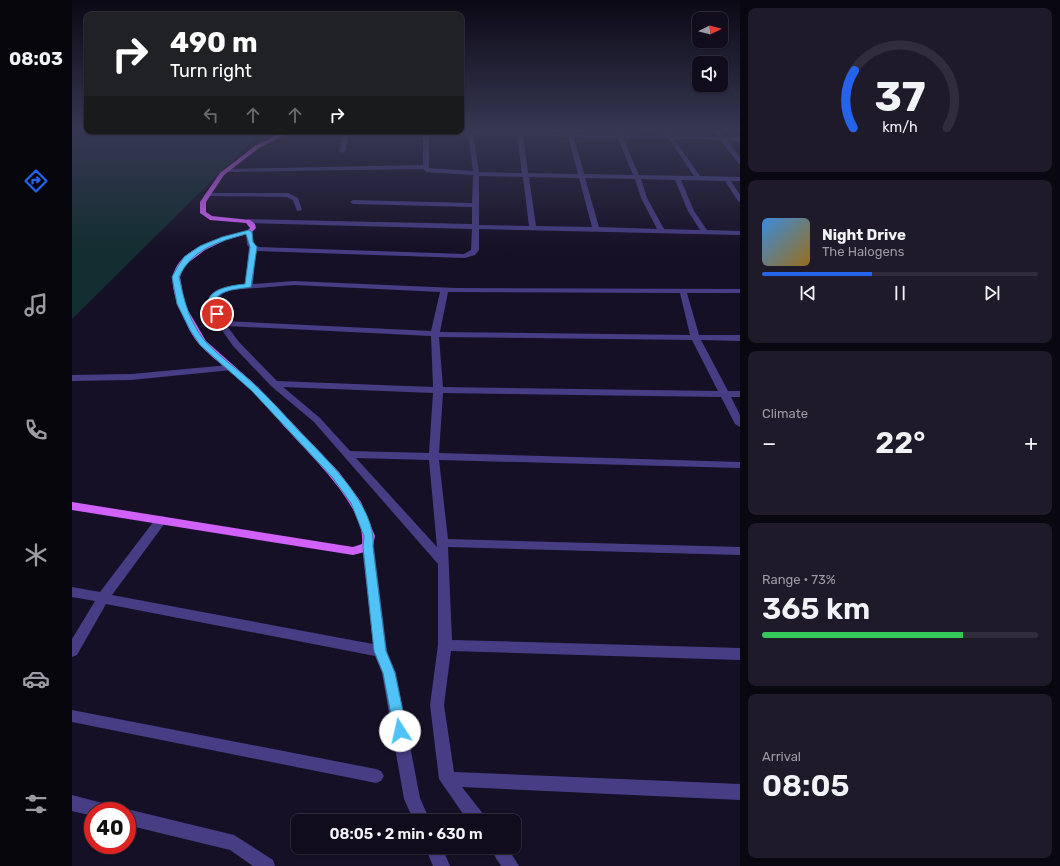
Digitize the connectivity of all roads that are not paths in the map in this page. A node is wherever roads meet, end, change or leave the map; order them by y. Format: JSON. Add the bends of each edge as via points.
{"nodes":[{"id":1,"x":228,"y":170,"type":"edge"},
{"id":2,"x":428,"y":170,"type":"edge"},
{"id":3,"x":475,"y":170,"type":"edge"},
{"id":4,"x":525,"y":170,"type":"edge"},
{"id":5,"x":580,"y":170,"type":"edge"},
{"id":6,"x":634,"y":170,"type":"edge"},
{"id":7,"x":693,"y":170,"type":"edge"},
{"id":8,"x":476,"y":174,"type":"junction"},
{"id":9,"x":526,"y":175,"type":"junction"},
{"id":10,"x":582,"y":176,"type":"junction"},
{"id":11,"x":637,"y":177,"type":"junction"},
{"id":12,"x":677,"y":178,"type":"junction"},
{"id":13,"x":698,"y":178,"type":"junction"},
{"id":14,"x":727,"y":179,"type":"junction"},
{"id":15,"x":740,"y":180,"type":"edge"},
{"id":16,"x":207,"y":196,"type":"junction"},
{"id":17,"x":740,"y":200,"type":"edge"},
{"id":18,"x":353,"y":202,"type":"dead end"},
{"id":19,"x":476,"y":205,"type":"junction"},
{"id":20,"x":299,"y":210,"type":"dead end"},
{"id":21,"x":248,"y":221,"type":"junction"},
{"id":22,"x":475,"y":227,"type":"junction"},
{"id":23,"x":533,"y":229,"type":"junction"},
{"id":24,"x":596,"y":230,"type":"junction"},
{"id":25,"x":249,"y":232,"type":"junction"},
{"id":26,"x":662,"y":232,"type":"junction"},
{"id":27,"x":705,"y":233,"type":"junction"},
{"id":28,"x":740,"y":233,"type":"edge"},
{"id":29,"x":253,"y":247,"type":"junction"},
{"id":30,"x":249,"y":286,"type":"junction"},
{"id":31,"x":445,"y":290,"type":"junction"},
{"id":32,"x":683,"y":291,"type":"junction"},
{"id":33,"x":740,"y":291,"type":"edge"},
{"id":34,"x":221,"y":323,"type":"junction"},
{"id":35,"x":435,"y":334,"type":"junction"},
{"id":36,"x":695,"y":337,"type":"junction"},
{"id":37,"x":740,"y":338,"type":"edge"},
{"id":38,"x":229,"y":368,"type":"junction"},
{"id":39,"x":72,"y":378,"type":"edge"},
{"id":40,"x":274,"y":384,"type":"junction"},
{"id":41,"x":438,"y":390,"type":"junction"},
{"id":42,"x":724,"y":393,"type":"junction"},
{"id":43,"x":740,"y":394,"type":"edge"},
{"id":44,"x":740,"y":424,"type":"edge"},
{"id":45,"x":348,"y":454,"type":"junction"},
{"id":46,"x":434,"y":458,"type":"junction"},
{"id":47,"x":740,"y":465,"type":"edge"},
{"id":48,"x":72,"y":506,"type":"edge"},
{"id":49,"x":161,"y":520,"type":"junction"},
{"id":50,"x":442,"y":543,"type":"junction"},
{"id":51,"x":368,"y":547,"type":"junction"},
{"id":52,"x":740,"y":552,"type":"edge"},
{"id":53,"x":444,"y":563,"type":"junction"},
{"id":54,"x":72,"y":592,"type":"edge"},
{"id":55,"x":103,"y":598,"type":"junction"},
{"id":56,"x":445,"y":645,"type":"junction"},
{"id":57,"x":72,"y":651,"type":"edge"},
{"id":58,"x":380,"y":651,"type":"junction"},
{"id":59,"x":740,"y":654,"type":"edge"},
{"id":60,"x":72,"y":716,"type":"edge"},
{"id":61,"x":376,"y":776,"type":"dead end"},
{"id":62,"x":447,"y":779,"type":"junction"},
{"id":63,"x":740,"y":792,"type":"edge"},
{"id":64,"x":72,"y":803,"type":"edge"},
{"id":65,"x":84,"y":806,"type":"edge"},
{"id":66,"x":419,"y":814,"type":"edge"},
{"id":67,"x":473,"y":814,"type":"edge"},
{"id":68,"x":136,"y":819,"type":"edge"},
{"id":69,"x":436,"y":854,"type":"edge"},
{"id":70,"x":502,"y":854,"type":"edge"},
{"id":71,"x":267,"y":866,"type":"edge"},
{"id":72,"x":442,"y":866,"type":"edge"},
{"id":73,"x":511,"y":866,"type":"edge"}],
"edges":[{"from":1,"to":16,"type":"main road"},
{"from":2,"to":8,"type":"street"},
{"from":3,"to":8,"type":"street"},
{"from":4,"to":9,"type":"street"},
{"from":5,"to":10,"type":"street"},
{"from":6,"to":11,"type":"street"},
{"from":7,"to":13,"type":"street"},
{"from":8,"to":9,"type":"street"},
{"from":8,"to":19,"type":"street"},
{"from":9,"to":10,"type":"street"},
{"from":9,"to":23,"type":"street"},
{"from":10,"to":11,"type":"street"},
{"from":10,"to":24,"type":"street"},
{"from":11,"to":12,"type":"street"},
{"from":11,"to":26,"type":"street","via":[[644,198]]},
{"from":12,"to":13,"type":"street"},
{"from":12,"to":27,"type":"street","via":[[691,211]]},
{"from":13,"to":14,"type":"street"},
{"from":14,"to":15,"type":"street"},
{"from":14,"to":17,"type":"street"},
{"from":16,"to":20,"type":"street","via":[[288,195],[296,199]]},
{"from":16,"to":21,"type":"main road","via":[[203,202],[203,213],[206,216]]},
{"from":18,"to":19,"type":"street"},
{"from":19,"to":22,"type":"street"},
{"from":21,"to":22,"type":"street"},
{"from":21,"to":25,"type":"main road","via":[[253,224]]},
{"from":22,"to":23,"type":"street"},
{"from":22,"to":29,"type":"street","via":[[474,250],[465,256]]},
{"from":23,"to":24,"type":"street"},
{"from":24,"to":26,"type":"street"},
{"from":25,"to":29,"type":"street"},
{"from":25,"to":38,"type":"main road","via":[[224,238],[202,248],[187,259],[176,277],[181,304],[194,330],[203,343]]},
{"from":26,"to":27,"type":"street"},
{"from":27,"to":28,"type":"street"},
{"from":29,"to":30,"type":"street"},
{"from":30,"to":31,"type":"street","via":[[294,283]]},
{"from":30,"to":34,"type":"street","via":[[230,288],[219,292],[213,299],[212,304]]},
{"from":31,"to":32,"type":"street"},
{"from":31,"to":35,"type":"street"},
{"from":32,"to":33,"type":"street"},
{"from":32,"to":36,"type":"street"},
{"from":34,"to":35,"type":"street"},
{"from":34,"to":40,"type":"street","via":[[236,344]]},
{"from":35,"to":36,"type":"street"},
{"from":35,"to":41,"type":"street"},
{"from":36,"to":37,"type":"street"},
{"from":36,"to":42,"type":"street"},
{"from":38,"to":39,"type":"street","via":[[131,377]]},
{"from":38,"to":51,"type":"main road","via":[[255,389],[335,475],[355,502],[369,536]]},
{"from":40,"to":41,"type":"street"},
{"from":40,"to":45,"type":"street","via":[[317,420]]},
{"from":41,"to":42,"type":"street"},
{"from":41,"to":46,"type":"street"},
{"from":42,"to":43,"type":"street"},
{"from":42,"to":44,"type":"street"},
{"from":45,"to":46,"type":"street"},
{"from":45,"to":53,"type":"street"},
{"from":46,"to":47,"type":"street"},
{"from":46,"to":50,"type":"street"},
{"from":48,"to":49,"type":"main road"},
{"from":49,"to":51,"type":"main road","via":[[353,551]]},
{"from":49,"to":55,"type":"street"},
{"from":50,"to":52,"type":"street"},
{"from":50,"to":53,"type":"street"},
{"from":51,"to":58,"type":"street"},
{"from":53,"to":56,"type":"street"},
{"from":54,"to":55,"type":"street"},
{"from":55,"to":57,"type":"street"},
{"from":55,"to":58,"type":"street"},
{"from":56,"to":59,"type":"street"},
{"from":56,"to":62,"type":"street","via":[[437,705]]},
{"from":58,"to":66,"type":"street","via":[[391,681],[412,799]]},
{"from":60,"to":61,"type":"street"},
{"from":62,"to":63,"type":"street"},
{"from":62,"to":67,"type":"street"},
{"from":64,"to":65,"type":"street"},
{"from":68,"to":71,"type":"street","via":[[234,843]]},
{"from":69,"to":72,"type":"street"},
{"from":70,"to":73,"type":"street"}]}
